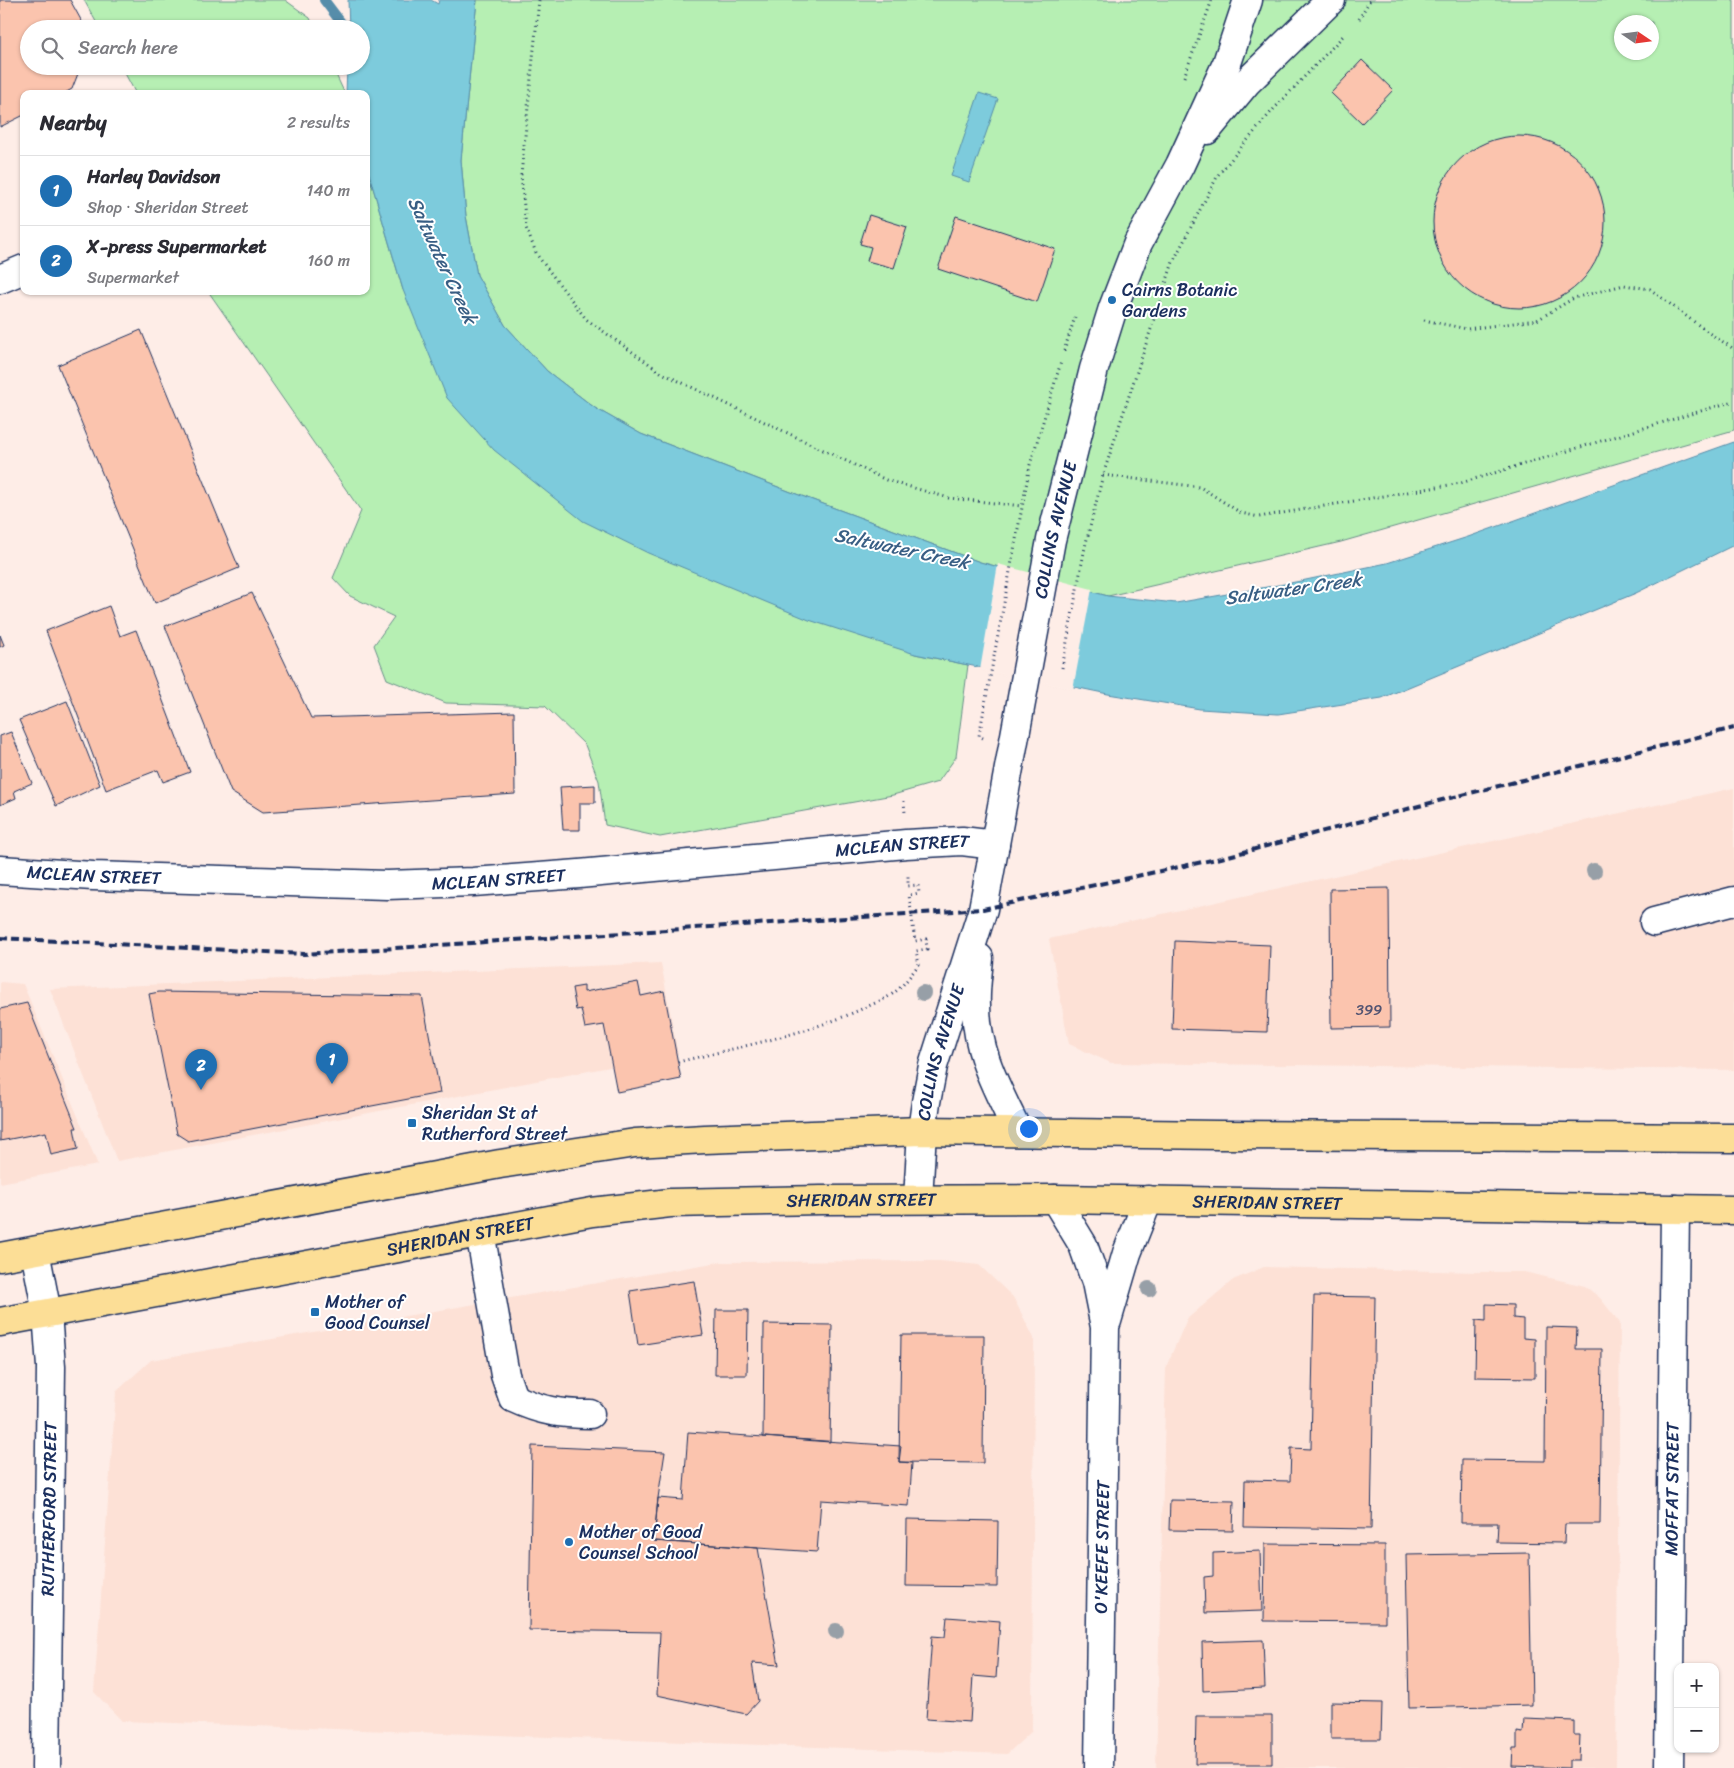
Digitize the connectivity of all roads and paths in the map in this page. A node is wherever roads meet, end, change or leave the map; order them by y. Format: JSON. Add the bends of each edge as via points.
{"nodes":[{"id":1,"x":539,"y":0,"type":"edge"},
{"id":2,"x":1248,"y":0,"type":"edge"},
{"id":3,"x":1332,"y":0,"type":"edge"},
{"id":4,"x":1370,"y":0,"type":"edge"},
{"id":5,"x":1358,"y":20,"type":"dead end"},
{"id":6,"x":1344,"y":34,"type":"dead end"},
{"id":7,"x":1180,"y":165,"type":"junction"},
{"id":8,"x":20,"y":271,"type":"edge"},
{"id":9,"x":0,"y":279,"type":"edge"},
{"id":10,"x":1424,"y":320,"type":"dead end"},
{"id":11,"x":1734,"y":349,"type":"edge"},
{"id":12,"x":1734,"y":401,"type":"edge"},
{"id":13,"x":1103,"y":475,"type":"junction"},
{"id":14,"x":1062,"y":670,"type":"dead end"},
{"id":15,"x":980,"y":728,"type":"dead end"},
{"id":16,"x":904,"y":801,"type":"dead end"},
{"id":17,"x":905,"y":817,"type":"dead end"},
{"id":18,"x":995,"y":845,"type":"junction"},
{"id":19,"x":0,"y":870,"type":"edge"},
{"id":20,"x":908,"y":874,"type":"dead end"},
{"id":21,"x":1734,"y":901,"type":"edge"},
{"id":22,"x":983,"y":909,"type":"junction"},
{"id":23,"x":1654,"y":922,"type":"dead end"},
{"id":24,"x":678,"y":1062,"type":"dead end"},
{"id":25,"x":922,"y":1131,"type":"junction"},
{"id":26,"x":1018,"y":1132,"type":"junction"},
{"id":27,"x":1734,"y":1138,"type":"edge"},
{"id":28,"x":918,"y":1199,"type":"junction"},
{"id":29,"x":1055,"y":1199,"type":"junction"},
{"id":30,"x":1148,"y":1200,"type":"junction"},
{"id":31,"x":1675,"y":1209,"type":"junction"},
{"id":32,"x":1734,"y":1210,"type":"edge"},
{"id":33,"x":480,"y":1232,"type":"junction"},
{"id":34,"x":36,"y":1251,"type":"junction"},
{"id":35,"x":0,"y":1258,"type":"edge"},
{"id":36,"x":47,"y":1313,"type":"junction"},
{"id":37,"x":0,"y":1322,"type":"edge"},
{"id":38,"x":1105,"y":1326,"type":"junction"},
{"id":39,"x":590,"y":1414,"type":"dead end"},
{"id":40,"x":46,"y":1768,"type":"edge"},
{"id":41,"x":1098,"y":1768,"type":"edge"},
{"id":42,"x":1669,"y":1768,"type":"edge"}],
"edges":[{"from":1,"to":15,"type":"path","via":[[521,175],[526,228],[537,255],[586,319],[662,373],[886,480],[948,498],[1022,506]]},
{"from":2,"to":7,"type":"street","name":"COLLINS AVENUE","via":[[1227,63]]},
{"from":3,"to":7,"type":"street","name":"COLLINS AVENUE","via":[[1246,82]]},
{"from":4,"to":5,"type":"path"},
{"from":6,"to":13,"type":"path","via":[[1218,175],[1174,262]]},
{"from":7,"to":18,"type":"street","name":"COLLINS AVENUE","via":[[1138,243],[1094,369],[1051,540]]},
{"from":8,"to":9,"type":"street"},
{"from":10,"to":11,"type":"path","via":[[1467,329],[1537,320],[1574,298],[1624,285],[1650,289]]},
{"from":12,"to":13,"type":"path","via":[[1461,483],[1259,516],[1241,513],[1200,487]]},
{"from":13,"to":14,"type":"path","via":[[1085,547]]},
{"from":16,"to":17,"type":"path"},
{"from":18,"to":19,"type":"street","name":"MCLEAN STREET","via":[[962,841],[906,844],[579,874],[387,885]]},
{"from":18,"to":22,"type":"street","name":"COLLINS AVENUE"},
{"from":20,"to":24,"type":"path","via":[[908,886],[918,885],[919,893],[909,895],[915,941],[926,939],[927,949],[916,951],[919,964],[891,995],[839,1019]]},
{"from":21,"to":23,"type":"street"},
{"from":22,"to":25,"type":"street","name":"COLLINS AVENUE","via":[[933,1066]]},
{"from":22,"to":26,"type":"street","name":"COLLINS AVENUE","via":[[976,1003],[979,1041]]},
{"from":25,"to":26,"type":"highway"},
{"from":25,"to":28,"type":"street","name":"COLLINS AVENUE"},
{"from":25,"to":34,"type":"highway","via":[[705,1138],[618,1146],[500,1164]]},
{"from":26,"to":27,"type":"highway"},
{"from":28,"to":29,"type":"highway","name":"SHERIDAN STREET"},
{"from":28,"to":33,"type":"highway","name":"SHERIDAN STREET","via":[[652,1205]]},
{"from":29,"to":30,"type":"highway","name":"SHERIDAN STREET"},
{"from":29,"to":38,"type":"street","name":"O'KEEFE STREET","via":[[1086,1251]]},
{"from":30,"to":31,"type":"highway","name":"SHERIDAN STREET"},
{"from":30,"to":38,"type":"street","name":"O'KEEFE STREET","via":[[1127,1253]]},
{"from":31,"to":32,"type":"highway","name":"SHERIDAN STREET"},
{"from":31,"to":42,"type":"street","name":"MOFFAT STREET"},
{"from":33,"to":36,"type":"highway","name":"SHERIDAN STREET"},
{"from":33,"to":39,"type":"street","via":[[505,1375],[513,1398],[534,1408]]},
{"from":34,"to":35,"type":"highway"},
{"from":34,"to":36,"type":"street","name":"RUTHERFORD STREET"},
{"from":36,"to":37,"type":"highway","name":"SHERIDAN STREET"},
{"from":36,"to":40,"type":"street","name":"RUTHERFORD STREET","via":[[51,1367]]},
{"from":38,"to":41,"type":"street","name":"O'KEEFE STREET"}]}
